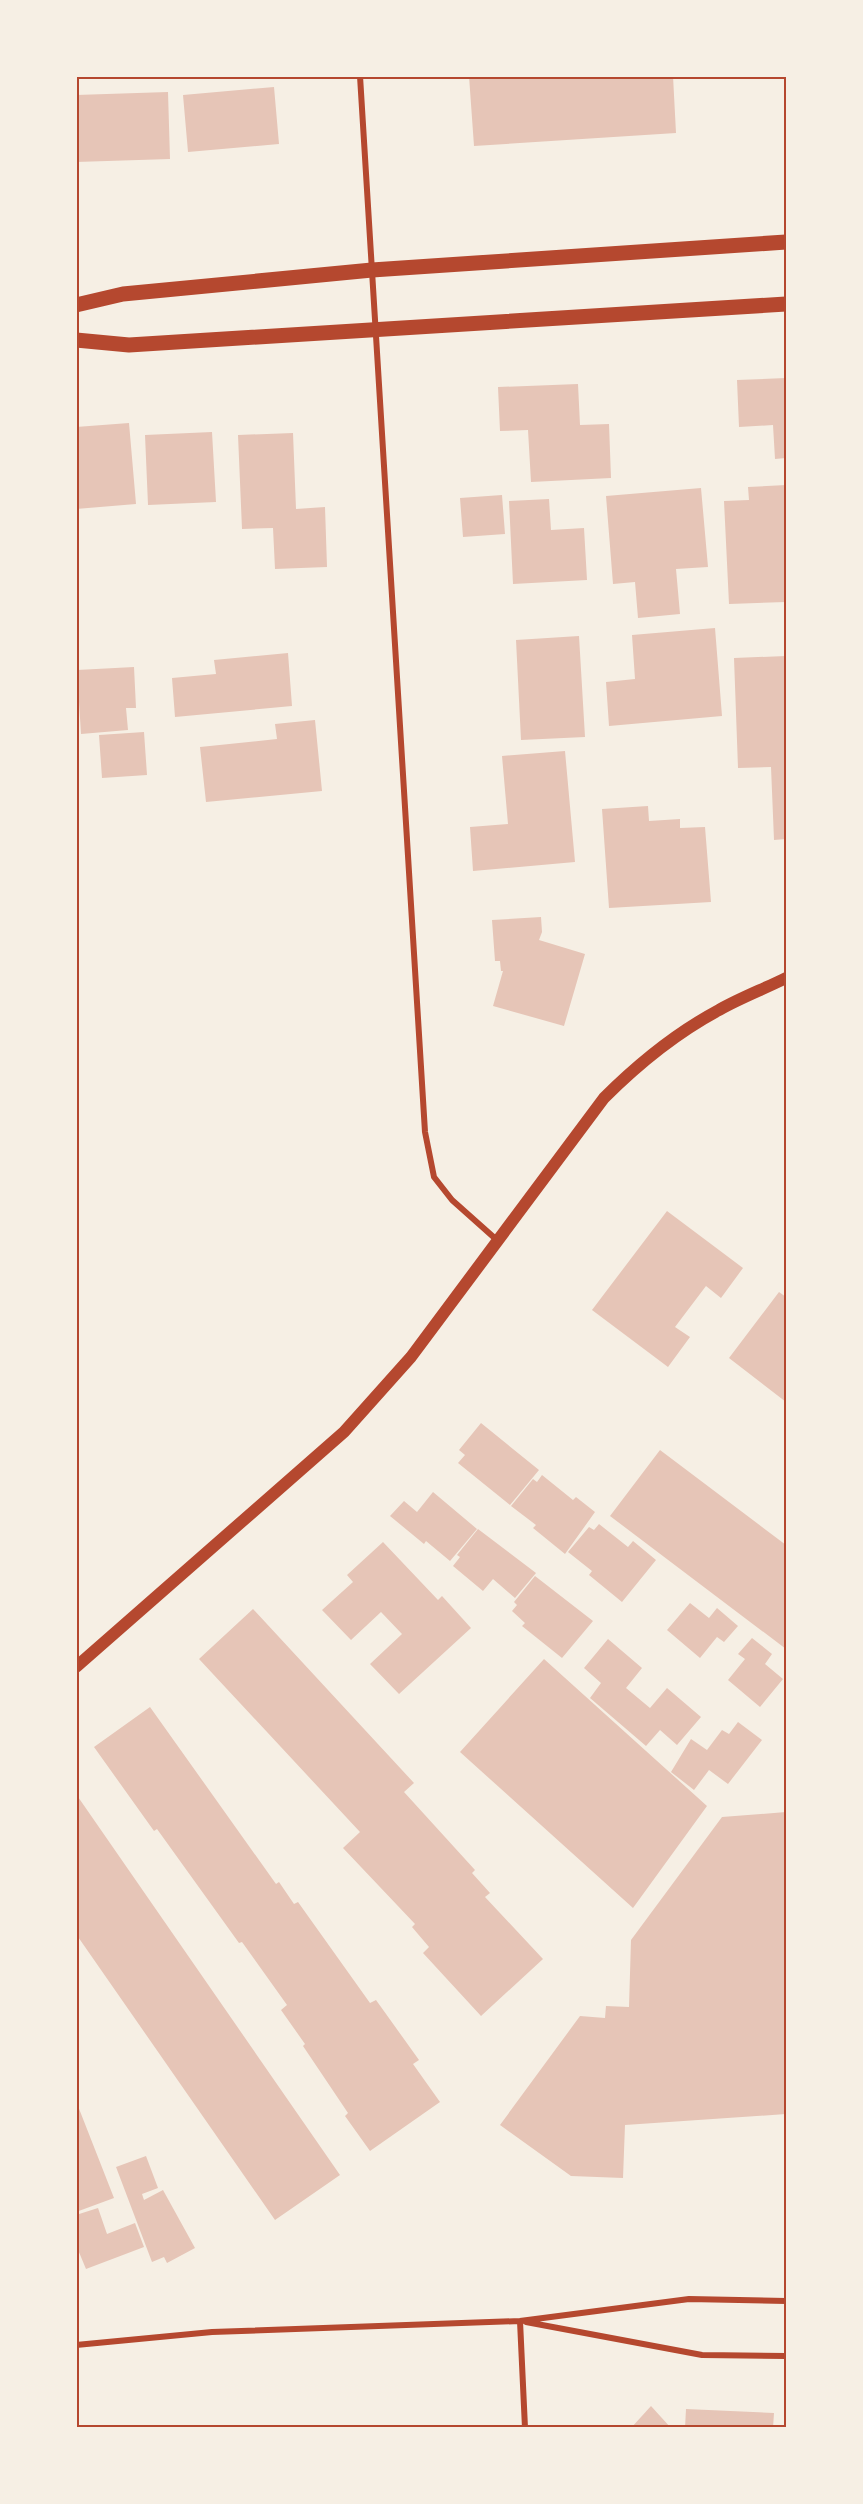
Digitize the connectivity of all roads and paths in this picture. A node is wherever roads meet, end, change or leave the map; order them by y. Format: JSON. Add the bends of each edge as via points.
{"nodes":[{"id":1,"x":360,"y":76,"type":"edge"},
{"id":2,"x":786,"y":242,"type":"edge"},
{"id":3,"x":372,"y":270,"type":"junction"},
{"id":4,"x":786,"y":304,"type":"edge"},
{"id":5,"x":76,"y":305,"type":"edge"},
{"id":6,"x":375,"y":328,"type":"junction"},
{"id":7,"x":76,"y":340,"type":"edge"},
{"id":8,"x":786,"y":978,"type":"edge"},
{"id":9,"x":499,"y":1241,"type":"junction"},
{"id":10,"x":76,"y":1667,"type":"edge"},
{"id":11,"x":786,"y":2301,"type":"edge"},
{"id":12,"x":520,"y":2321,"type":"junction"},
{"id":13,"x":76,"y":2345,"type":"edge"},
{"id":14,"x":786,"y":2356,"type":"edge"},
{"id":15,"x":525,"y":2427,"type":"edge"}],
"edges":[{"from":1,"to":3,"type":"street"},
{"from":2,"to":3,"type":"main road"},
{"from":3,"to":5,"type":"main road","via":[[123,294]]},
{"from":3,"to":6,"type":"street"},
{"from":4,"to":6,"type":"main road"},
{"from":6,"to":7,"type":"main road","via":[[129,345]]},
{"from":6,"to":9,"type":"street","via":[[429,1156],[434,1177],[452,1200]]},
{"from":8,"to":9,"type":"main road","via":[[718,1010],[631,1071],[604,1098]]},
{"from":9,"to":10,"type":"main road","via":[[411,1357],[344,1432]]},
{"from":11,"to":12,"type":"street","via":[[689,2298]]},
{"from":12,"to":13,"type":"street","via":[[212,2332]]},
{"from":12,"to":14,"type":"street","via":[[702,2355]]},
{"from":12,"to":15,"type":"street"}]}
